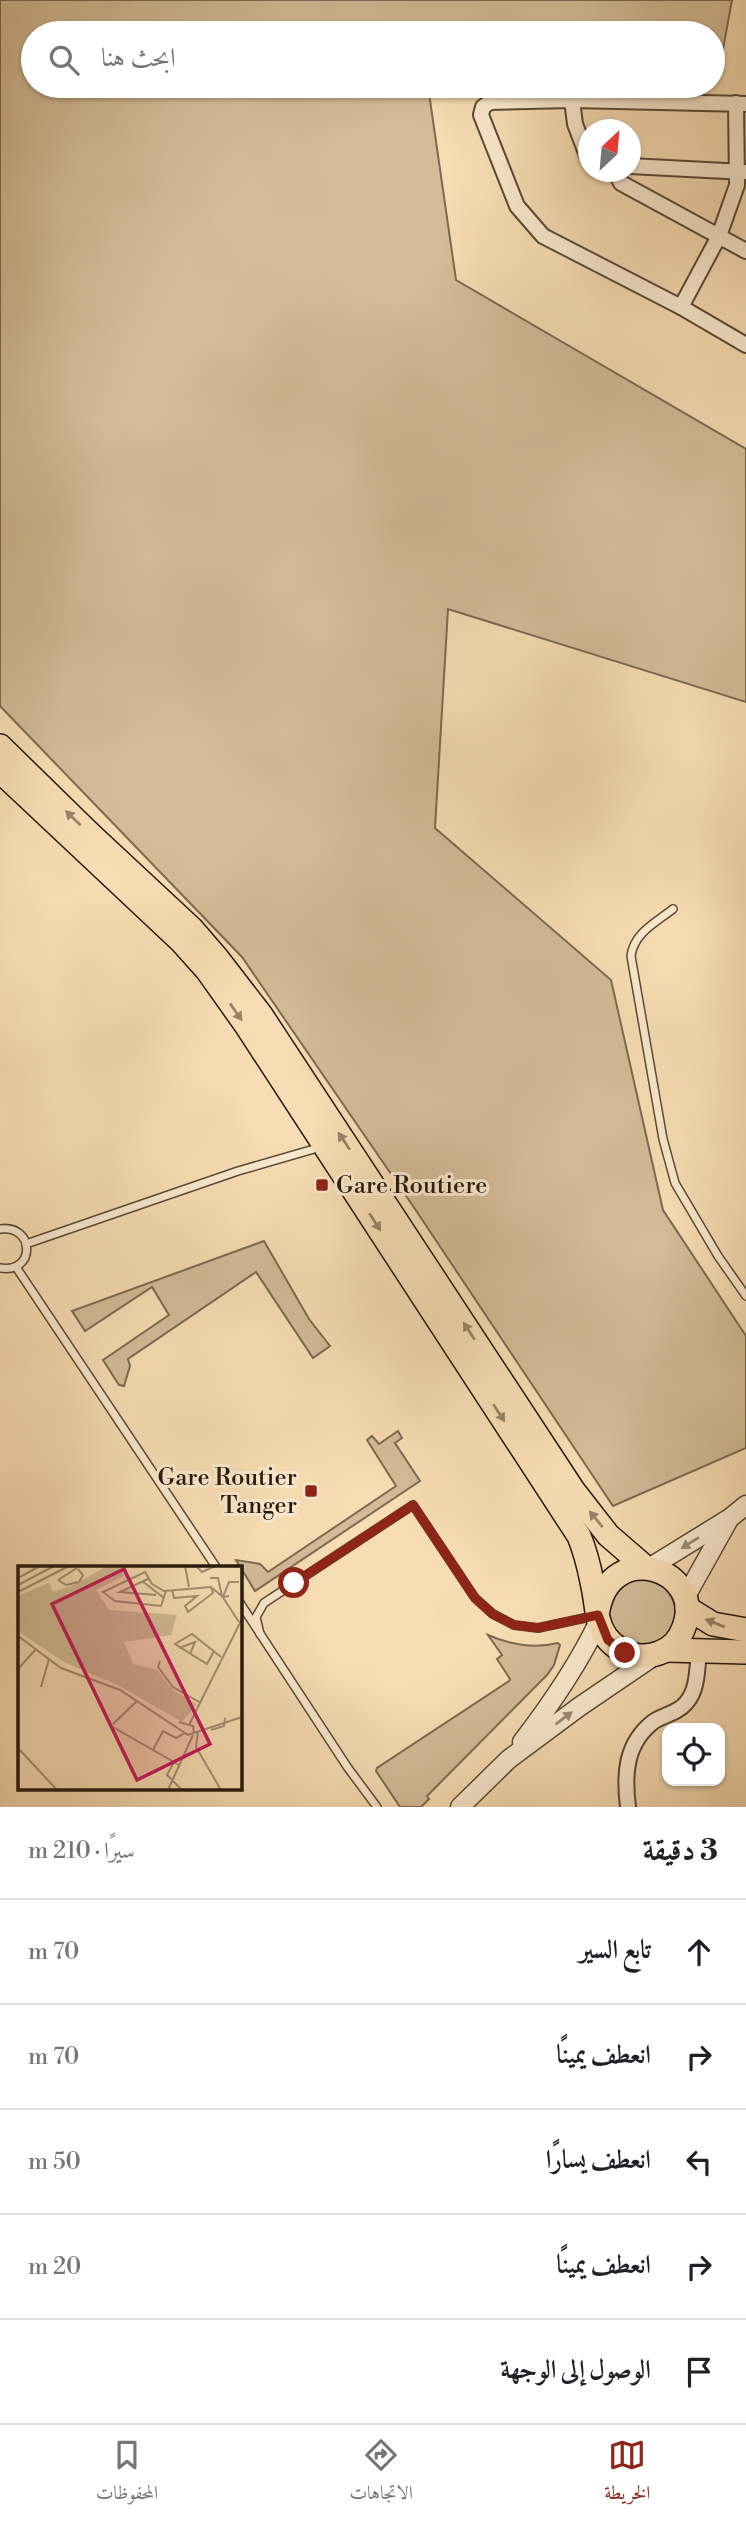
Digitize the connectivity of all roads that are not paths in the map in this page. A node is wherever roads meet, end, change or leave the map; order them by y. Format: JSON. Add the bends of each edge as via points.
{"nodes":[{"id":1,"x":572,"y":100,"type":"junction"},
{"id":2,"x":741,"y":104,"type":"edge"},
{"id":3,"x":578,"y":131,"type":"edge"},
{"id":4,"x":641,"y":167,"type":"edge"},
{"id":5,"x":742,"y":179,"type":"edge"},
{"id":6,"x":620,"y":182,"type":"edge"},
{"id":7,"x":719,"y":236,"type":"junction"},
{"id":8,"x":746,"y":251,"type":"edge"},
{"id":9,"x":681,"y":307,"type":"junction"},
{"id":10,"x":746,"y":345,"type":"edge"},
{"id":11,"x":0,"y":746,"type":"edge"},
{"id":12,"x":0,"y":771,"type":"edge"},
{"id":13,"x":673,"y":909,"type":"dead end"},
{"id":14,"x":325,"y":1146,"type":"junction"},
{"id":15,"x":0,"y":1229,"type":"edge"},
{"id":16,"x":26,"y":1244,"type":"junction"},
{"id":17,"x":16,"y":1267,"type":"junction"},
{"id":18,"x":0,"y":1268,"type":"edge"},
{"id":19,"x":746,"y":1296,"type":"edge"},
{"id":20,"x":746,"y":1505,"type":"edge"},
{"id":21,"x":730,"y":1518,"type":"junction"},
{"id":22,"x":215,"y":1566,"type":"edge"},
{"id":23,"x":647,"y":1567,"type":"junction"},
{"id":24,"x":686,"y":1603,"type":"junction"},
{"id":25,"x":242,"y":1606,"type":"edge"},
{"id":26,"x":598,"y":1615,"type":"junction"},
{"id":27,"x":746,"y":1630,"type":"edge"},
{"id":28,"x":260,"y":1634,"type":"junction"},
{"id":29,"x":699,"y":1651,"type":"junction"},
{"id":30,"x":662,"y":1652,"type":"junction"},
{"id":31,"x":746,"y":1652,"type":"edge"},
{"id":32,"x":509,"y":1759,"type":"junction"},
{"id":33,"x":377,"y":1807,"type":"edge"},
{"id":34,"x":460,"y":1807,"type":"edge"},
{"id":35,"x":628,"y":1807,"type":"edge"}],
"edges":[{"from":1,"to":2,"type":"street"},
{"from":1,"to":3,"type":"street"},
{"from":1,"to":9,"type":"street","via":[[490,102],[483,107],[481,115],[517,205],[543,236]]},
{"from":2,"to":5,"type":"street"},
{"from":4,"to":5,"type":"street"},
{"from":5,"to":7,"type":"street"},
{"from":6,"to":7,"type":"street"},
{"from":7,"to":8,"type":"street"},
{"from":7,"to":9,"type":"street"},
{"from":9,"to":10,"type":"street"},
{"from":23,"to":11,"type":"main road","one_way":true,"via":[[608,1535],[573,1490],[261,1015],[224,966],[192,929]]},
{"from":12,"to":14,"type":"main road","one_way":true,"via":[[206,970]]},
{"from":13,"to":19,"type":"lane","via":[[640,935],[631,957],[663,1139],[686,1205]]},
{"from":14,"to":16,"type":"lane"},
{"from":14,"to":26,"type":"main road","one_way":true,"via":[[579,1536]]},
{"from":15,"to":16,"type":"lane","via":[[13,1229]]},
{"from":16,"to":17,"type":"lane","via":[[26,1256]]},
{"from":17,"to":18,"type":"lane"},
{"from":17,"to":22,"type":"lane"},
{"from":20,"to":21,"type":"street"},
{"from":21,"to":23,"type":"street","one_way":true},
{"from":21,"to":24,"type":"street"},
{"from":23,"to":24,"type":"main road","via":[[668,1574]]},
{"from":23,"to":26,"type":"main road","via":[[618,1574],[607,1584]]},
{"from":27,"to":24,"type":"main road","one_way":true,"via":[[713,1624]]},
{"from":24,"to":30,"type":"main road","via":[[686,1624]]},
{"from":25,"to":28,"type":"lane"},
{"from":26,"to":28,"type":"lane","via":[[538,1628],[514,1625],[492,1614],[475,1598],[413,1505],[264,1603],[256,1617]]},
{"from":26,"to":30,"type":"main road","via":[[608,1640],[616,1647],[635,1656]]},
{"from":26,"to":32,"type":"street","via":[[583,1654],[560,1692]]},
{"from":28,"to":33,"type":"lane"},
{"from":29,"to":30,"type":"main road"},
{"from":29,"to":31,"type":"main road"},
{"from":29,"to":35,"type":"street","via":[[693,1693],[685,1706],[653,1722],[627,1758]]},
{"from":32,"to":30,"type":"street","one_way":true},
{"from":32,"to":34,"type":"street"}]}
